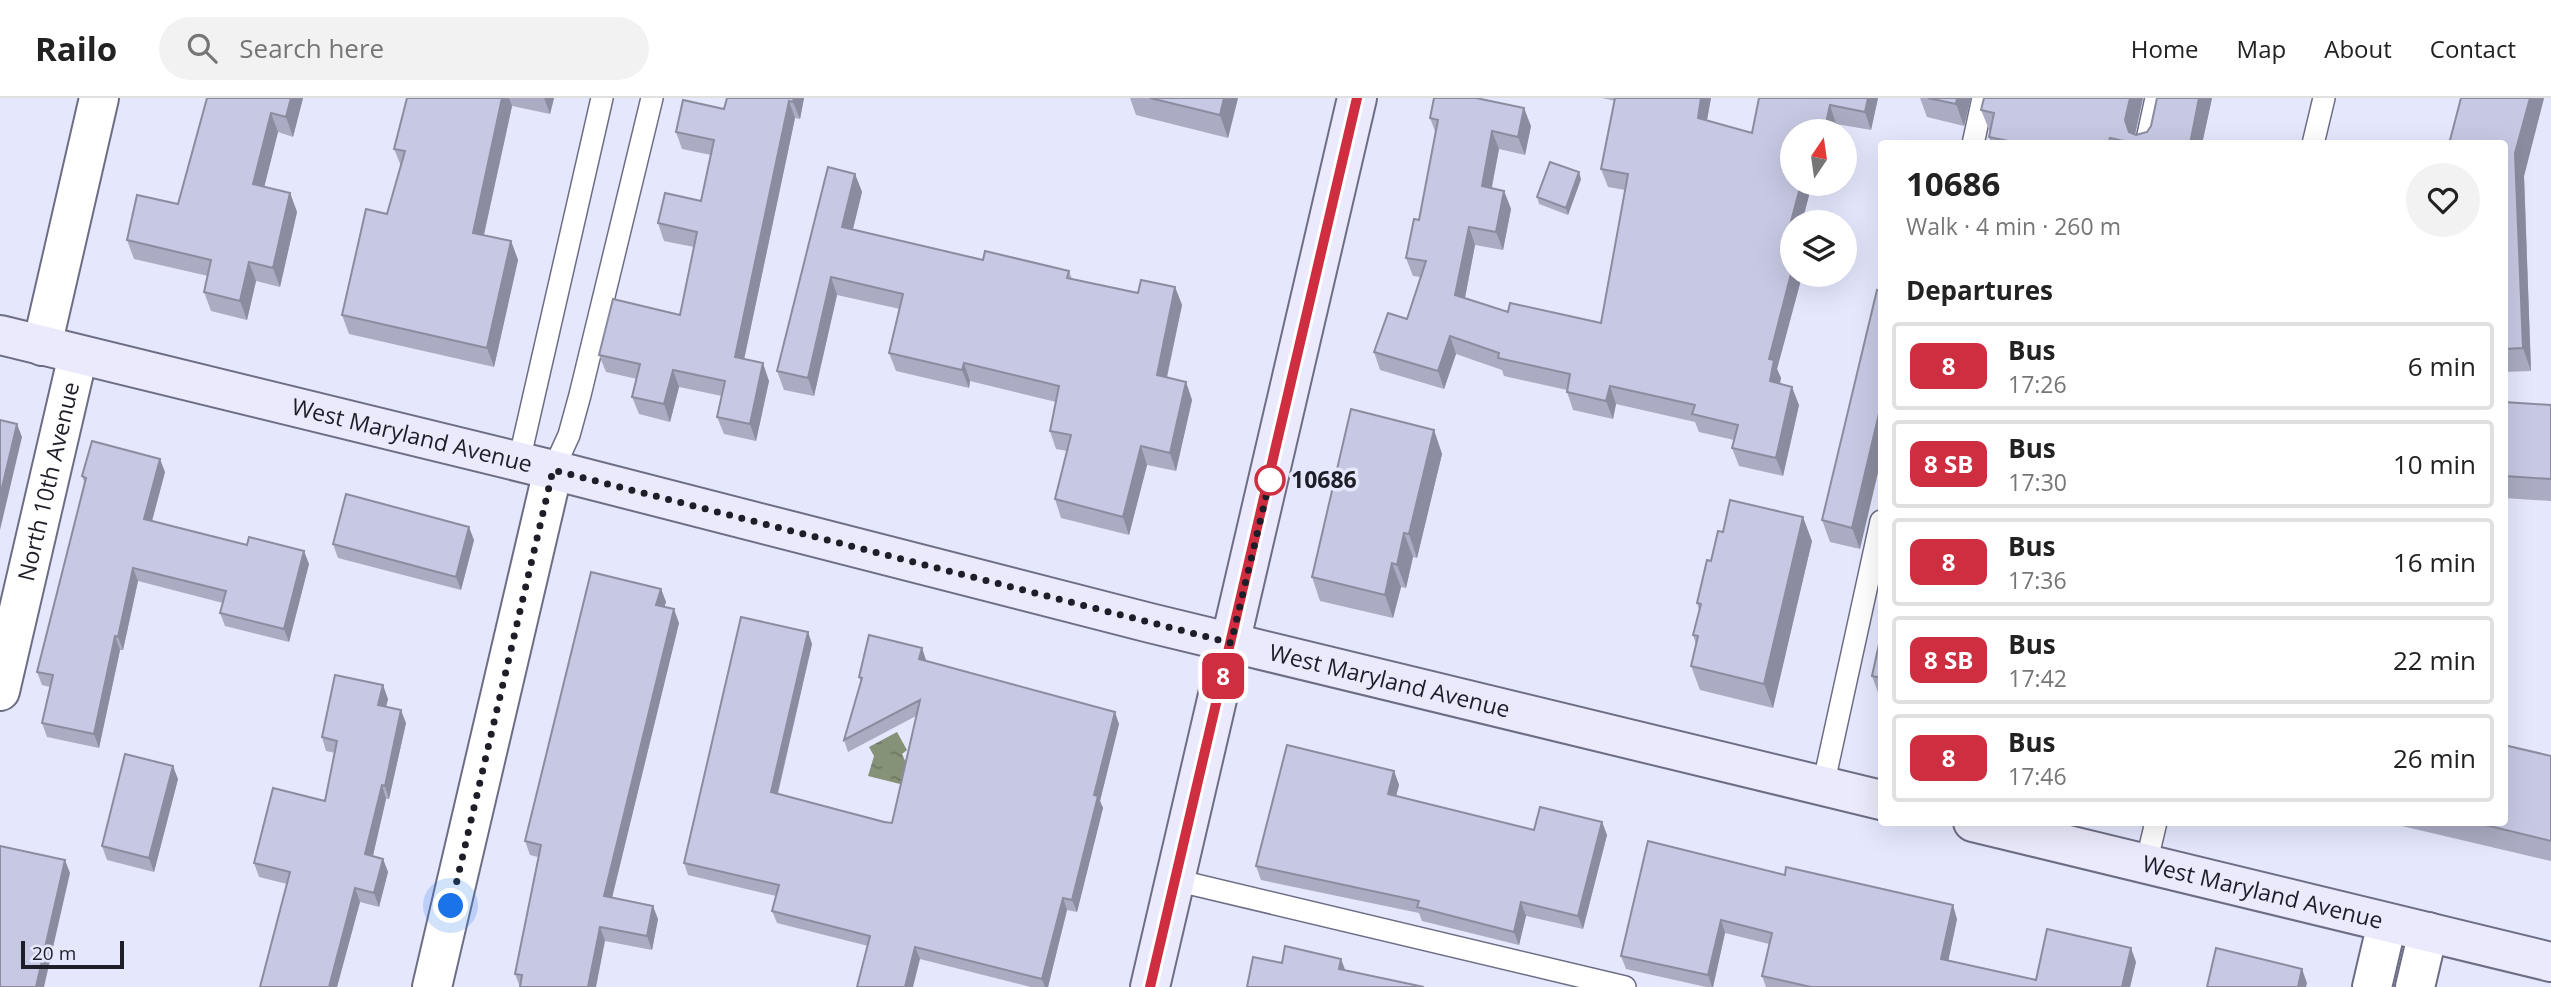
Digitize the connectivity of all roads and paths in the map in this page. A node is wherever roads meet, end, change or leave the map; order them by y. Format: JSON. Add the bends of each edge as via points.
{"nodes":[{"id":1,"x":99,"y":98,"type":"edge"},
{"id":2,"x":602,"y":98,"type":"edge"},
{"id":3,"x":652,"y":98,"type":"edge"},
{"id":4,"x":1357,"y":98,"type":"edge"},
{"id":5,"x":1983,"y":98,"type":"edge"},
{"id":6,"x":2156,"y":98,"type":"edge"},
{"id":7,"x":2324,"y":98,"type":"edge"},
{"id":8,"x":1974,"y":140,"type":"edge"},
{"id":9,"x":2147,"y":140,"type":"edge"},
{"id":10,"x":2314,"y":140,"type":"edge"},
{"id":11,"x":0,"y":335,"type":"edge"},
{"id":12,"x":42,"y":346,"type":"junction"},
{"id":13,"x":78,"y":355,"type":"junction"},
{"id":14,"x":536,"y":465,"type":"junction"},
{"id":15,"x":1878,"y":536,"type":"edge"},
{"id":16,"x":1231,"y":643,"type":"junction"},
{"id":17,"x":0,"y":691,"type":"edge"},
{"id":18,"x":1823,"y":786,"type":"junction"},
{"id":19,"x":1878,"y":799,"type":"edge"},
{"id":20,"x":1995,"y":826,"type":"edge"},
{"id":21,"x":2155,"y":826,"type":"edge"},
{"id":22,"x":2146,"y":864,"type":"junction"},
{"id":23,"x":1175,"y":880,"type":"junction"},
{"id":24,"x":2387,"y":923,"type":"junction"},
{"id":25,"x":2428,"y":932,"type":"junction"},
{"id":26,"x":2551,"y":962,"type":"edge"},
{"id":27,"x":432,"y":987,"type":"edge"},
{"id":28,"x":1150,"y":987,"type":"edge"},
{"id":29,"x":1625,"y":987,"type":"edge"},
{"id":30,"x":2372,"y":987,"type":"edge"},
{"id":31,"x":2415,"y":987,"type":"edge"}],
"edges":[{"from":1,"to":12,"type":"street"},
{"from":2,"to":14,"type":"lane"},
{"from":3,"to":14,"type":"lane","via":[[569,435]]},
{"from":4,"to":16,"type":"street"},
{"from":5,"to":8,"type":"lane"},
{"from":6,"to":9,"type":"lane"},
{"from":7,"to":10,"type":"lane"},
{"from":11,"to":12,"type":"street","name":"West Maryland Avenue"},
{"from":12,"to":13,"type":"street","name":"West Maryland Avenue"},
{"from":13,"to":14,"type":"street","name":"West Maryland Avenue"},
{"from":13,"to":17,"type":"street","name":"North 10th Avenue"},
{"from":14,"to":16,"type":"street","name":"West Maryland Avenue"},
{"from":14,"to":27,"type":"street"},
{"from":15,"to":18,"type":"lane"},
{"from":16,"to":18,"type":"street","name":"West Maryland Avenue"},
{"from":16,"to":23,"type":"street"},
{"from":18,"to":19,"type":"street","name":"West Maryland Avenue"},
{"from":20,"to":22,"type":"street","name":"West Maryland Avenue"},
{"from":21,"to":22,"type":"lane"},
{"from":22,"to":24,"type":"street","name":"West Maryland Avenue"},
{"from":23,"to":28,"type":"street"},
{"from":23,"to":29,"type":"lane"},
{"from":24,"to":25,"type":"street","name":"West Maryland Avenue"},
{"from":24,"to":30,"type":"street"},
{"from":25,"to":26,"type":"street","name":"West Maryland Avenue"},
{"from":25,"to":31,"type":"street"}]}
